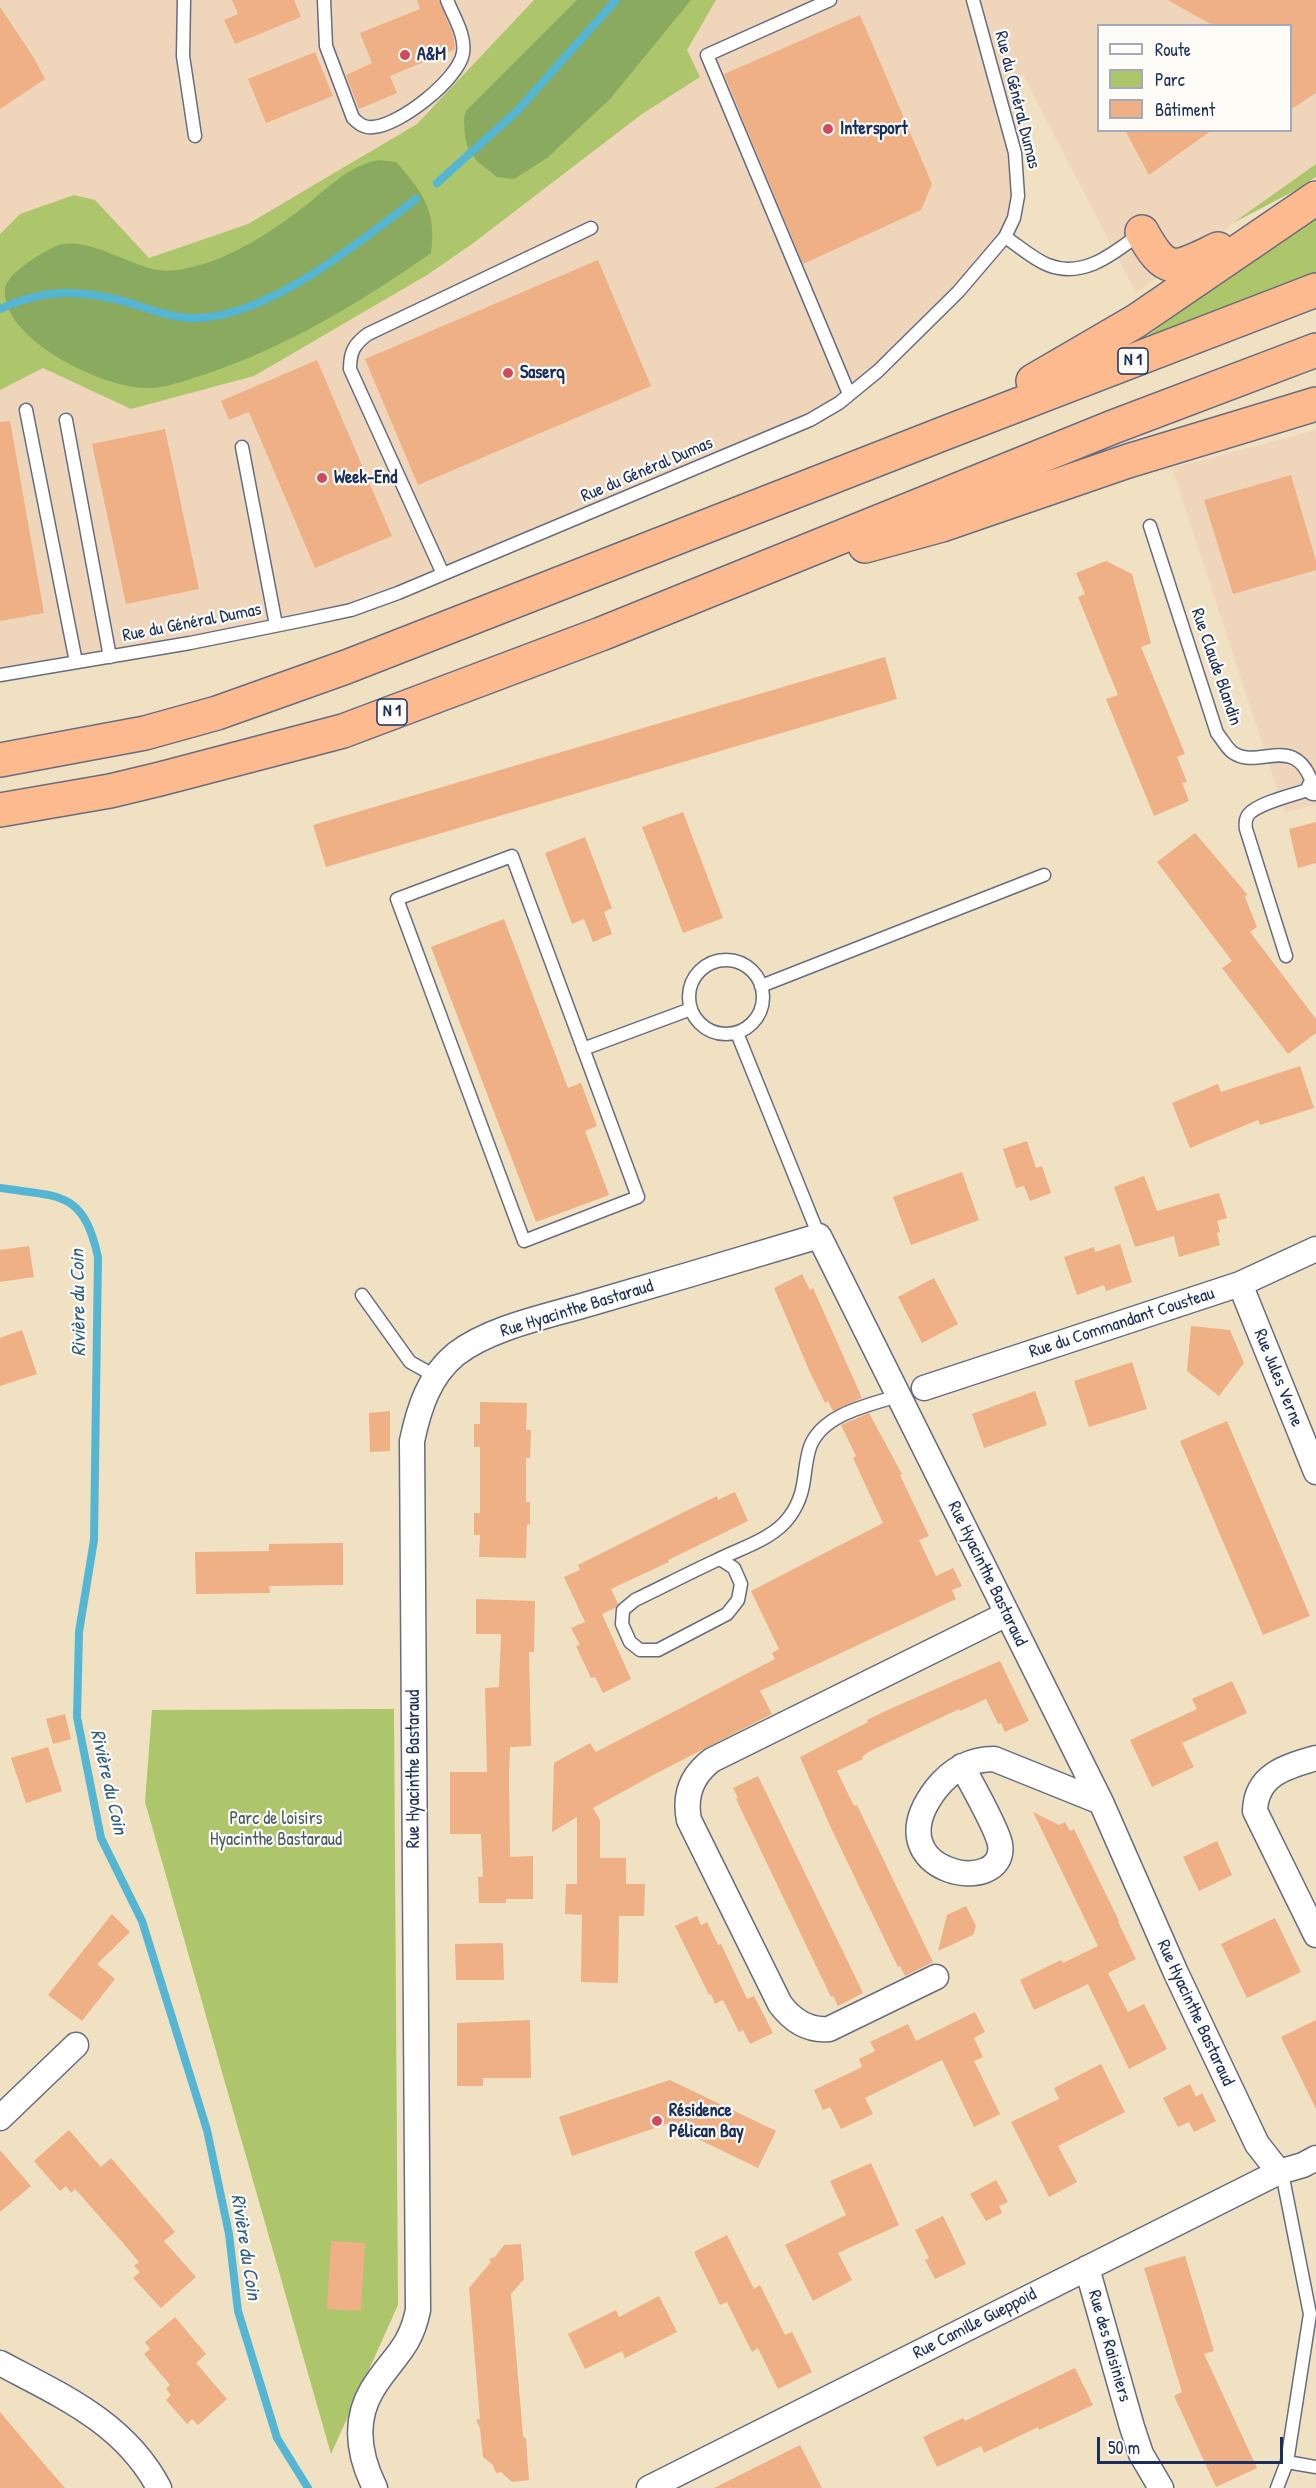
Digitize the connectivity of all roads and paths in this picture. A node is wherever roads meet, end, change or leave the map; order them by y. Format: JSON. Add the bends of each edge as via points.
{"nodes":[{"id":1,"x":184,"y":0,"type":"edge"},
{"id":2,"x":324,"y":0,"type":"edge"},
{"id":3,"x":447,"y":0,"type":"edge"},
{"id":4,"x":830,"y":0,"type":"edge"},
{"id":5,"x":973,"y":0,"type":"edge"},
{"id":6,"x":195,"y":136,"type":"dead end"},
{"id":7,"x":1305,"y":206,"type":"edge"},
{"id":8,"x":591,"y":228,"type":"dead end"},
{"id":9,"x":1142,"y":232,"type":"joint"},
{"id":10,"x":1005,"y":237,"type":"junction"},
{"id":11,"x":1316,"y":290,"type":"edge"},
{"id":12,"x":1316,"y":350,"type":"edge"},
{"id":13,"x":849,"y":394,"type":"junction"},
{"id":14,"x":1316,"y":404,"type":"edge"},
{"id":15,"x":26,"y":410,"type":"dead end"},
{"id":16,"x":66,"y":420,"type":"dead end"},
{"id":17,"x":950,"y":431,"type":"junction"},
{"id":18,"x":242,"y":447,"type":"dead end"},
{"id":19,"x":1150,"y":525,"type":"dead end"},
{"id":20,"x":769,"y":566,"type":"junction"},
{"id":21,"x":443,"y":574,"type":"junction"},
{"id":22,"x":276,"y":625,"type":"junction"},
{"id":23,"x":110,"y":657,"type":"junction"},
{"id":24,"x":76,"y":662,"type":"junction"},
{"id":25,"x":0,"y":675,"type":"edge"},
{"id":26,"x":0,"y":760,"type":"edge"},
{"id":27,"x":1315,"y":788,"type":"edge"},
{"id":28,"x":0,"y":810,"type":"edge"},
{"id":29,"x":1044,"y":875,"type":"dead end"},
{"id":30,"x":1286,"y":956,"type":"dead end"},
{"id":31,"x":761,"y":986,"type":"junction"},
{"id":32,"x":691,"y":1009,"type":"junction"},
{"id":33,"x":737,"y":1033,"type":"junction"},
{"id":34,"x":583,"y":1049,"type":"junction"},
{"id":35,"x":819,"y":1236,"type":"junction"},
{"id":36,"x":1316,"y":1249,"type":"edge"},
{"id":37,"x":1240,"y":1284,"type":"junction"},
{"id":38,"x":362,"y":1295,"type":"dead end"},
{"id":39,"x":435,"y":1376,"type":"junction"},
{"id":40,"x":924,"y":1388,"type":"dead end"},
{"id":41,"x":898,"y":1396,"type":"junction"},
{"id":42,"x":1316,"y":1472,"type":"edge"},
{"id":43,"x":720,"y":1559,"type":"junction"},
{"id":44,"x":1006,"y":1614,"type":"junction"},
{"id":45,"x":1316,"y":1758,"type":"edge"},
{"id":46,"x":962,"y":1766,"type":"dead end"},
{"id":47,"x":1101,"y":1802,"type":"junction"},
{"id":48,"x":1316,"y":1935,"type":"edge"},
{"id":49,"x":936,"y":1977,"type":"dead end"},
{"id":50,"x":76,"y":2045,"type":"dead end"},
{"id":51,"x":0,"y":2118,"type":"edge"},
{"id":52,"x":1312,"y":2162,"type":"edge"},
{"id":53,"x":1279,"y":2172,"type":"junction"},
{"id":54,"x":1087,"y":2268,"type":"junction"},
{"id":55,"x":1313,"y":2315,"type":"edge"},
{"id":56,"x":0,"y":2364,"type":"edge"},
{"id":57,"x":1287,"y":2462,"type":"junction"},
{"id":58,"x":1316,"y":2467,"type":"edge"},
{"id":59,"x":657,"y":2486,"type":"edge"},
{"id":60,"x":159,"y":2488,"type":"edge"},
{"id":61,"x":375,"y":2488,"type":"edge"},
{"id":62,"x":1161,"y":2488,"type":"edge"},
{"id":63,"x":1277,"y":2488,"type":"edge"}],
"edges":[{"from":1,"to":6,"type":"lane","via":[[183,56]]},
{"from":2,"to":3,"type":"lane","via":[[326,46],[353,118],[362,126],[375,128],[425,101],[456,69],[463,53],[462,36]]},
{"from":4,"to":13,"type":"lane","via":[[707,55]]},
{"from":5,"to":10,"type":"lane","name":"Rue du Général Dumas","via":[[1018,172],[1014,218]]},
{"from":7,"to":9,"type":"highway","via":[[1186,264],[1159,260]]},
{"from":7,"to":17,"type":"highway","via":[[1136,321]]},
{"from":8,"to":21,"type":"lane","via":[[368,334],[357,342],[350,355],[350,369]]},
{"from":9,"to":10,"type":"lane","via":[[1109,257],[1067,270],[1048,265]]},
{"from":10,"to":13,"type":"lane","name":"Rue du Général Dumas","via":[[958,292],[878,371]]},
{"from":11,"to":17,"type":"highway","number":"N 1"},
{"from":12,"to":20,"type":"highway","number":"N 1"},
{"from":13,"to":21,"type":"lane","name":"Rue du Général Dumas","via":[[810,420]]},
{"from":14,"to":20,"type":"highway","via":[[1128,461],[942,525],[852,550]]},
{"from":15,"to":24,"type":"lane"},
{"from":16,"to":23,"type":"lane"},
{"from":17,"to":26,"type":"highway","number":"N 1","via":[[346,667],[217,713],[145,733]]},
{"from":18,"to":22,"type":"lane"},
{"from":19,"to":27,"type":"lane","name":"Rue Claude Blandin","via":[[1217,733],[1233,752],[1242,756],[1291,757],[1307,770]]},
{"from":20,"to":28,"type":"highway","number":"N 1","via":[[343,731],[110,791]]},
{"from":21,"to":22,"type":"lane","name":"Rue du Général Dumas","via":[[351,610]]},
{"from":22,"to":23,"type":"lane","name":"Rue du Général Dumas"},
{"from":23,"to":24,"type":"lane","name":"Rue du Général Dumas"},
{"from":24,"to":25,"type":"lane","name":"Rue du Général Dumas"},
{"from":27,"to":30,"type":"lane","name":"Rue Claude Blandin","via":[[1256,808],[1245,822]]},
{"from":29,"to":31,"type":"lane"},
{"from":31,"to":32,"type":"lane","via":[[756,976],[738,962],[715,962],[705,967],[691,985]]},
{"from":31,"to":33,"type":"lane","via":[[761,1009],[747,1028]]},
{"from":32,"to":33,"type":"lane","via":[[696,1019],[714,1032]]},
{"from":32,"to":34,"type":"lane"},
{"from":33,"to":35,"type":"lane"},
{"from":34,"to":34,"type":"lane","via":[[638,1197],[524,1241],[397,899],[512,856]]},
{"from":35,"to":39,"type":"street","name":"Rue Hyacinthe Bastaraud","via":[[523,1323],[472,1343]]},
{"from":35,"to":41,"type":"street","name":"Rue Hyacinthe Bastaraud"},
{"from":36,"to":37,"type":"street","name":"Rue du Commandant Cousteau"},
{"from":37,"to":40,"type":"street","name":"Rue du Commandant Cousteau"},
{"from":37,"to":42,"type":"street","name":"Rue Jules Verne"},
{"from":38,"to":39,"type":"lane","via":[[410,1362]]},
{"from":39,"to":61,"type":"street","name":"Rue Hyacinthe Bastaraud","via":[[419,1408],[412,1441],[418,2310],[410,2339],[371,2391],[359,2424],[365,2469]]},
{"from":41,"to":43,"type":"lane","via":[[860,1408],[823,1427],[811,1446],[805,1487],[790,1517],[765,1538]]},
{"from":41,"to":44,"type":"street","name":"Rue Hyacinthe Bastaraud"},
{"from":43,"to":43,"type":"lane","via":[[634,1600],[623,1610],[622,1624],[630,1642],[640,1650],[658,1650],[727,1614],[738,1600],[741,1584],[734,1568]]},
{"from":44,"to":47,"type":"street","name":"Rue Hyacinthe Bastaraud"},
{"from":44,"to":49,"type":"street","via":[[712,1760],[689,1788],[689,1820],[780,2004],[795,2019],[813,2029],[829,2029]]},
{"from":45,"to":48,"type":"street","via":[[1264,1781],[1256,1801],[1260,1823]]},
{"from":46,"to":47,"type":"street","via":[[979,1759],[994,1759]]},
{"from":47,"to":53,"type":"street","name":"Rue Hyacinthe Bastaraud","via":[[1257,2144]]},
{"from":50,"to":51,"type":"street"},
{"from":52,"to":53,"type":"street","name":"Rue Camille Gueppoid"},
{"from":53,"to":54,"type":"street","name":"Rue Camille Gueppoid"},
{"from":53,"to":55,"type":"lane"},
{"from":54,"to":59,"type":"street","name":"Rue Camille Gueppoid"},
{"from":54,"to":62,"type":"street","name":"Rue des Raisiniers","via":[[1141,2454]]},
{"from":55,"to":57,"type":"lane"},
{"from":56,"to":60,"type":"street","via":[[60,2395],[113,2429],[148,2467]]},
{"from":57,"to":58,"type":"lane"},
{"from":57,"to":63,"type":"lane"}]}
